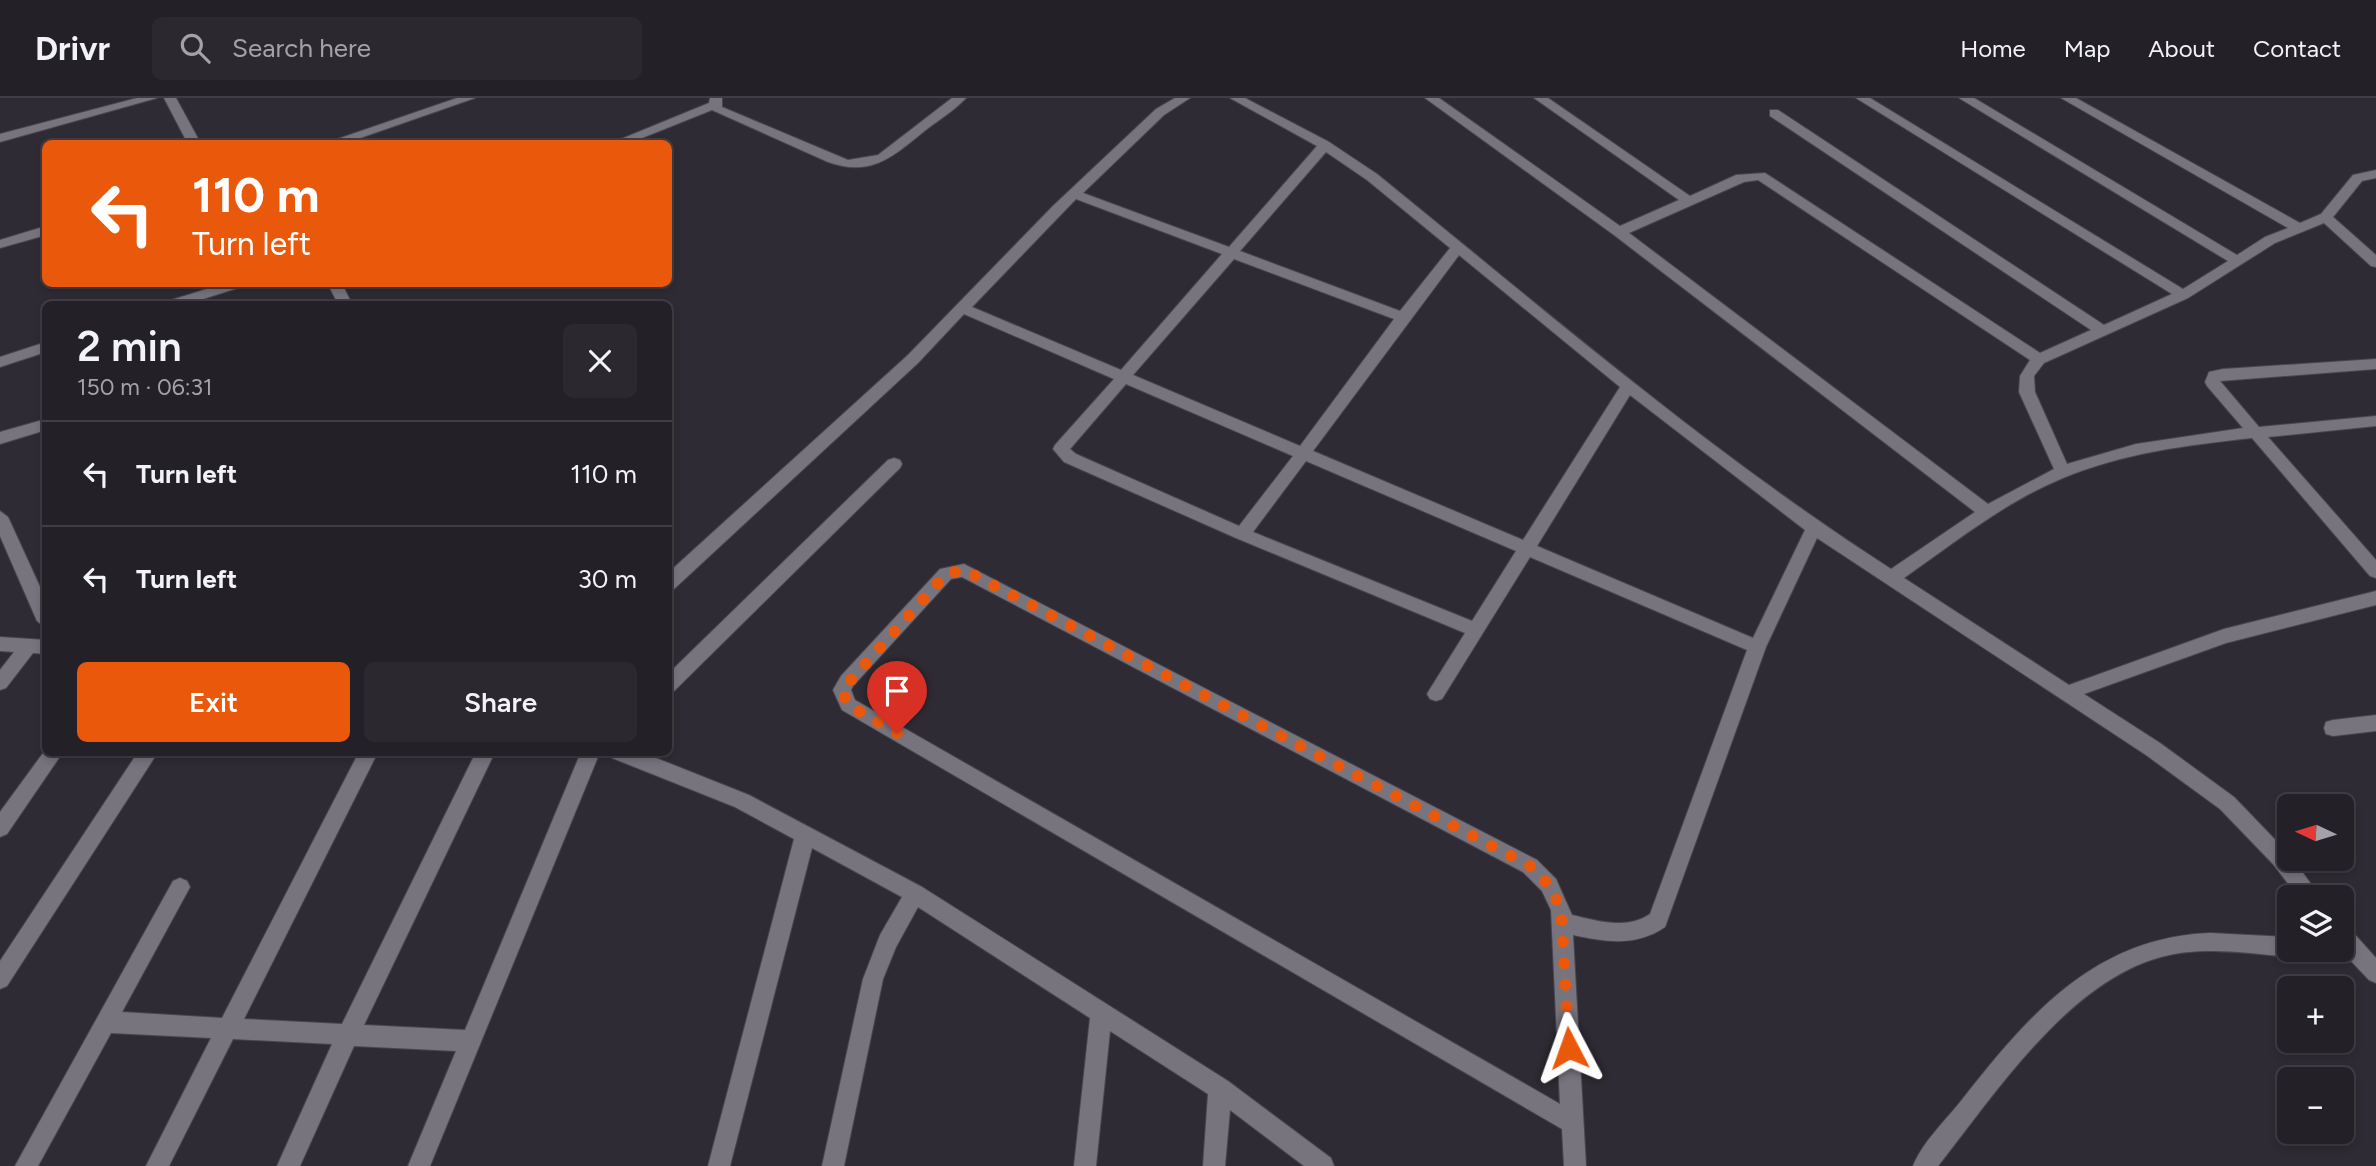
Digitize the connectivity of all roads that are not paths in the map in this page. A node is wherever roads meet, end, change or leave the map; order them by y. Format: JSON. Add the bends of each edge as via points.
{"nodes":[{"id":1,"x":170,"y":98,"type":"edge"},
{"id":2,"x":469,"y":98,"type":"edge"},
{"id":3,"x":960,"y":98,"type":"edge"},
{"id":4,"x":1184,"y":98,"type":"edge"},
{"id":5,"x":1236,"y":98,"type":"edge"},
{"id":6,"x":1431,"y":98,"type":"edge"},
{"id":7,"x":1540,"y":98,"type":"edge"},
{"id":8,"x":1861,"y":98,"type":"edge"},
{"id":9,"x":1965,"y":98,"type":"edge"},
{"id":10,"x":2067,"y":98,"type":"edge"},
{"id":11,"x":145,"y":99,"type":"edge"},
{"id":12,"x":715,"y":102,"type":"edge"},
{"id":13,"x":1774,"y":113,"type":"dead end"},
{"id":14,"x":0,"y":138,"type":"edge"},
{"id":15,"x":193,"y":140,"type":"edge"},
{"id":16,"x":341,"y":140,"type":"edge"},
{"id":17,"x":625,"y":140,"type":"edge"},
{"id":18,"x":1325,"y":145,"type":"junction"},
{"id":19,"x":2376,"y":174,"type":"edge"},
{"id":20,"x":1074,"y":194,"type":"junction"},
{"id":21,"x":1689,"y":201,"type":"junction"},
{"id":22,"x":2326,"y":217,"type":"junction"},
{"id":23,"x":2297,"y":227,"type":"junction"},
{"id":24,"x":42,"y":231,"type":"edge"},
{"id":25,"x":1619,"y":232,"type":"junction"},
{"id":26,"x":0,"y":244,"type":"edge"},
{"id":27,"x":1458,"y":247,"type":"junction"},
{"id":28,"x":1229,"y":254,"type":"junction"},
{"id":29,"x":2238,"y":261,"type":"junction"},
{"id":30,"x":2376,"y":263,"type":"edge"},
{"id":31,"x":227,"y":287,"type":"edge"},
{"id":32,"x":2183,"y":295,"type":"junction"},
{"id":33,"x":182,"y":301,"type":"edge"},
{"id":34,"x":962,"y":308,"type":"junction"},
{"id":35,"x":1402,"y":317,"type":"junction"},
{"id":36,"x":2100,"y":329,"type":"junction"},
{"id":37,"x":42,"y":348,"type":"edge"},
{"id":38,"x":2039,"y":359,"type":"junction"},
{"id":39,"x":0,"y":362,"type":"edge"},
{"id":40,"x":2370,"y":364,"type":"edge"},
{"id":41,"x":2376,"y":378,"type":"edge"},
{"id":42,"x":1123,"y":379,"type":"junction"},
{"id":43,"x":1629,"y":385,"type":"junction"},
{"id":44,"x":2376,"y":421,"type":"edge"},
{"id":45,"x":42,"y":425,"type":"edge"},
{"id":46,"x":2258,"y":434,"type":"junction"},
{"id":47,"x":0,"y":438,"type":"edge"},
{"id":48,"x":1305,"y":454,"type":"junction"},
{"id":49,"x":894,"y":464,"type":"dead end"},
{"id":50,"x":2063,"y":472,"type":"junction"},
{"id":51,"x":1987,"y":512,"type":"junction"},
{"id":52,"x":0,"y":517,"type":"edge"},
{"id":53,"x":1814,"y":528,"type":"junction"},
{"id":54,"x":1242,"y":534,"type":"junction"},
{"id":55,"x":1526,"y":546,"type":"junction"},
{"id":56,"x":5,"y":548,"type":"edge"},
{"id":57,"x":2376,"y":571,"type":"edge"},
{"id":58,"x":1891,"y":578,"type":"junction"},
{"id":59,"x":672,"y":580,"type":"edge"},
{"id":60,"x":2376,"y":598,"type":"edge"},
{"id":61,"x":42,"y":614,"type":"edge"},
{"id":62,"x":1475,"y":630,"type":"junction"},
{"id":63,"x":0,"y":644,"type":"edge"},
{"id":64,"x":37,"y":646,"type":"edge"},
{"id":65,"x":1757,"y":647,"type":"junction"},
{"id":66,"x":672,"y":682,"type":"edge"},
{"id":67,"x":0,"y":683,"type":"edge"},
{"id":68,"x":2067,"y":693,"type":"junction"},
{"id":69,"x":1436,"y":694,"type":"dead end"},
{"id":70,"x":2376,"y":723,"type":"edge"},
{"id":71,"x":2333,"y":728,"type":"dead end"},
{"id":72,"x":51,"y":756,"type":"edge"},
{"id":73,"x":146,"y":756,"type":"edge"},
{"id":74,"x":367,"y":756,"type":"edge"},
{"id":75,"x":484,"y":756,"type":"edge"},
{"id":76,"x":589,"y":756,"type":"edge"},
{"id":77,"x":630,"y":756,"type":"edge"},
{"id":78,"x":0,"y":828,"type":"edge"},
{"id":79,"x":805,"y":836,"type":"junction"},
{"id":80,"x":2302,"y":885,"type":"edge"},
{"id":81,"x":180,"y":887,"type":"dead end"},
{"id":82,"x":915,"y":894,"type":"junction"},
{"id":83,"x":1561,"y":923,"type":"junction"},
{"id":84,"x":2277,"y":946,"type":"edge"},
{"id":85,"x":2354,"y":950,"type":"edge"},
{"id":86,"x":2376,"y":973,"type":"edge"},
{"id":87,"x":0,"y":979,"type":"edge"},
{"id":88,"x":1101,"y":1013,"type":"junction"},
{"id":89,"x":104,"y":1022,"type":"junction"},
{"id":90,"x":227,"y":1026,"type":"junction"},
{"id":91,"x":349,"y":1032,"type":"junction"},
{"id":92,"x":471,"y":1041,"type":"junction"},
{"id":93,"x":1220,"y":1089,"type":"junction"},
{"id":94,"x":1574,"y":1124,"type":"junction"},
{"id":95,"x":26,"y":1166,"type":"edge"},
{"id":96,"x":157,"y":1166,"type":"edge"},
{"id":97,"x":288,"y":1166,"type":"edge"},
{"id":98,"x":419,"y":1166,"type":"edge"},
{"id":99,"x":719,"y":1166,"type":"edge"},
{"id":100,"x":833,"y":1166,"type":"edge"},
{"id":101,"x":1085,"y":1166,"type":"edge"},
{"id":102,"x":1214,"y":1166,"type":"edge"},
{"id":103,"x":1323,"y":1166,"type":"edge"},
{"id":104,"x":1575,"y":1166,"type":"edge"},
{"id":105,"x":1924,"y":1166,"type":"edge"}],
"edges":[{"from":1,"to":15,"type":"street"},
{"from":2,"to":16,"type":"street"},
{"from":3,"to":12,"type":"street","via":[[882,158],[866,163],[834,159],[718,110]]},
{"from":4,"to":20,"type":"street","via":[[1160,112]]},
{"from":5,"to":18,"type":"street"},
{"from":6,"to":25,"type":"street"},
{"from":7,"to":21,"type":"street"},
{"from":8,"to":32,"type":"street"},
{"from":9,"to":29,"type":"street"},
{"from":10,"to":23,"type":"street"},
{"from":11,"to":14,"type":"street"},
{"from":12,"to":17,"type":"street"},
{"from":13,"to":36,"type":"street"},
{"from":18,"to":27,"type":"street"},
{"from":18,"to":28,"type":"street"},
{"from":19,"to":22,"type":"street","via":[[2358,178]]},
{"from":20,"to":28,"type":"street"},
{"from":20,"to":34,"type":"street"},
{"from":21,"to":25,"type":"street"},
{"from":21,"to":38,"type":"street","via":[[1750,174],[1760,176]]},
{"from":22,"to":23,"type":"street"},
{"from":22,"to":30,"type":"street"},
{"from":23,"to":29,"type":"street"},
{"from":24,"to":26,"type":"street"},
{"from":25,"to":51,"type":"street"},
{"from":27,"to":35,"type":"street"},
{"from":27,"to":43,"type":"street"},
{"from":28,"to":35,"type":"street"},
{"from":28,"to":42,"type":"street"},
{"from":29,"to":32,"type":"street"},
{"from":31,"to":33,"type":"street"},
{"from":32,"to":36,"type":"street"},
{"from":34,"to":42,"type":"street"},
{"from":34,"to":59,"type":"street","via":[[913,359]]},
{"from":35,"to":48,"type":"street"},
{"from":36,"to":38,"type":"street"},
{"from":37,"to":39,"type":"street"},
{"from":38,"to":50,"type":"street","via":[[2027,376],[2027,392]]},
{"from":40,"to":41,"type":"street"},
{"from":40,"to":46,"type":"street","via":[[2214,376],[2212,382]]},
{"from":42,"to":48,"type":"street"},
{"from":42,"to":54,"type":"street","via":[[1061,449],[1065,455]]},
{"from":43,"to":53,"type":"street"},
{"from":43,"to":55,"type":"street"},
{"from":44,"to":46,"type":"street"},
{"from":45,"to":47,"type":"street"},
{"from":46,"to":50,"type":"street","via":[[2160,447]]},
{"from":46,"to":57,"type":"street"},
{"from":48,"to":54,"type":"street"},
{"from":48,"to":55,"type":"street"},
{"from":49,"to":66,"type":"street"},
{"from":50,"to":51,"type":"street"},
{"from":51,"to":58,"type":"street"},
{"from":52,"to":56,"type":"street"},
{"from":53,"to":58,"type":"street"},
{"from":53,"to":65,"type":"street"},
{"from":54,"to":62,"type":"street"},
{"from":55,"to":62,"type":"street"},
{"from":55,"to":65,"type":"street"},
{"from":56,"to":61,"type":"street"},
{"from":58,"to":68,"type":"street"},
{"from":60,"to":68,"type":"street","via":[[2224,636]]},
{"from":62,"to":69,"type":"street"},
{"from":63,"to":64,"type":"street"},
{"from":64,"to":67,"type":"street"},
{"from":65,"to":83,"type":"street","via":[[1658,920],[1647,930],[1628,933]]},
{"from":68,"to":80,"type":"street","via":[[2227,803]]},
{"from":70,"to":71,"type":"street"},
{"from":72,"to":78,"type":"street"},
{"from":73,"to":87,"type":"street"},
{"from":74,"to":90,"type":"street"},
{"from":75,"to":91,"type":"street"},
{"from":76,"to":92,"type":"street"},
{"from":77,"to":79,"type":"street","via":[[742,801]]},
{"from":79,"to":82,"type":"street"},
{"from":79,"to":99,"type":"street"},
{"from":81,"to":89,"type":"street"},
{"from":82,"to":88,"type":"street"},
{"from":82,"to":100,"type":"street","via":[[887,942],[873,979]]},
{"from":83,"to":94,"type":"street"},
{"from":83,"to":94,"type":"street","via":[[1561,909],[1549,885],[1530,866],[964,570],[946,574],[842,690],[848,705]]},
{"from":84,"to":105,"type":"street","via":[[2221,941],[2161,948],[2115,965],[2041,1023]]},
{"from":85,"to":86,"type":"street"},
{"from":88,"to":93,"type":"street"},
{"from":88,"to":101,"type":"street"},
{"from":89,"to":90,"type":"street"},
{"from":89,"to":95,"type":"street"},
{"from":90,"to":91,"type":"street"},
{"from":90,"to":96,"type":"street"},
{"from":91,"to":92,"type":"street"},
{"from":91,"to":97,"type":"street"},
{"from":92,"to":98,"type":"street"},
{"from":93,"to":102,"type":"street"},
{"from":93,"to":103,"type":"street"},
{"from":94,"to":104,"type":"street"}]}
